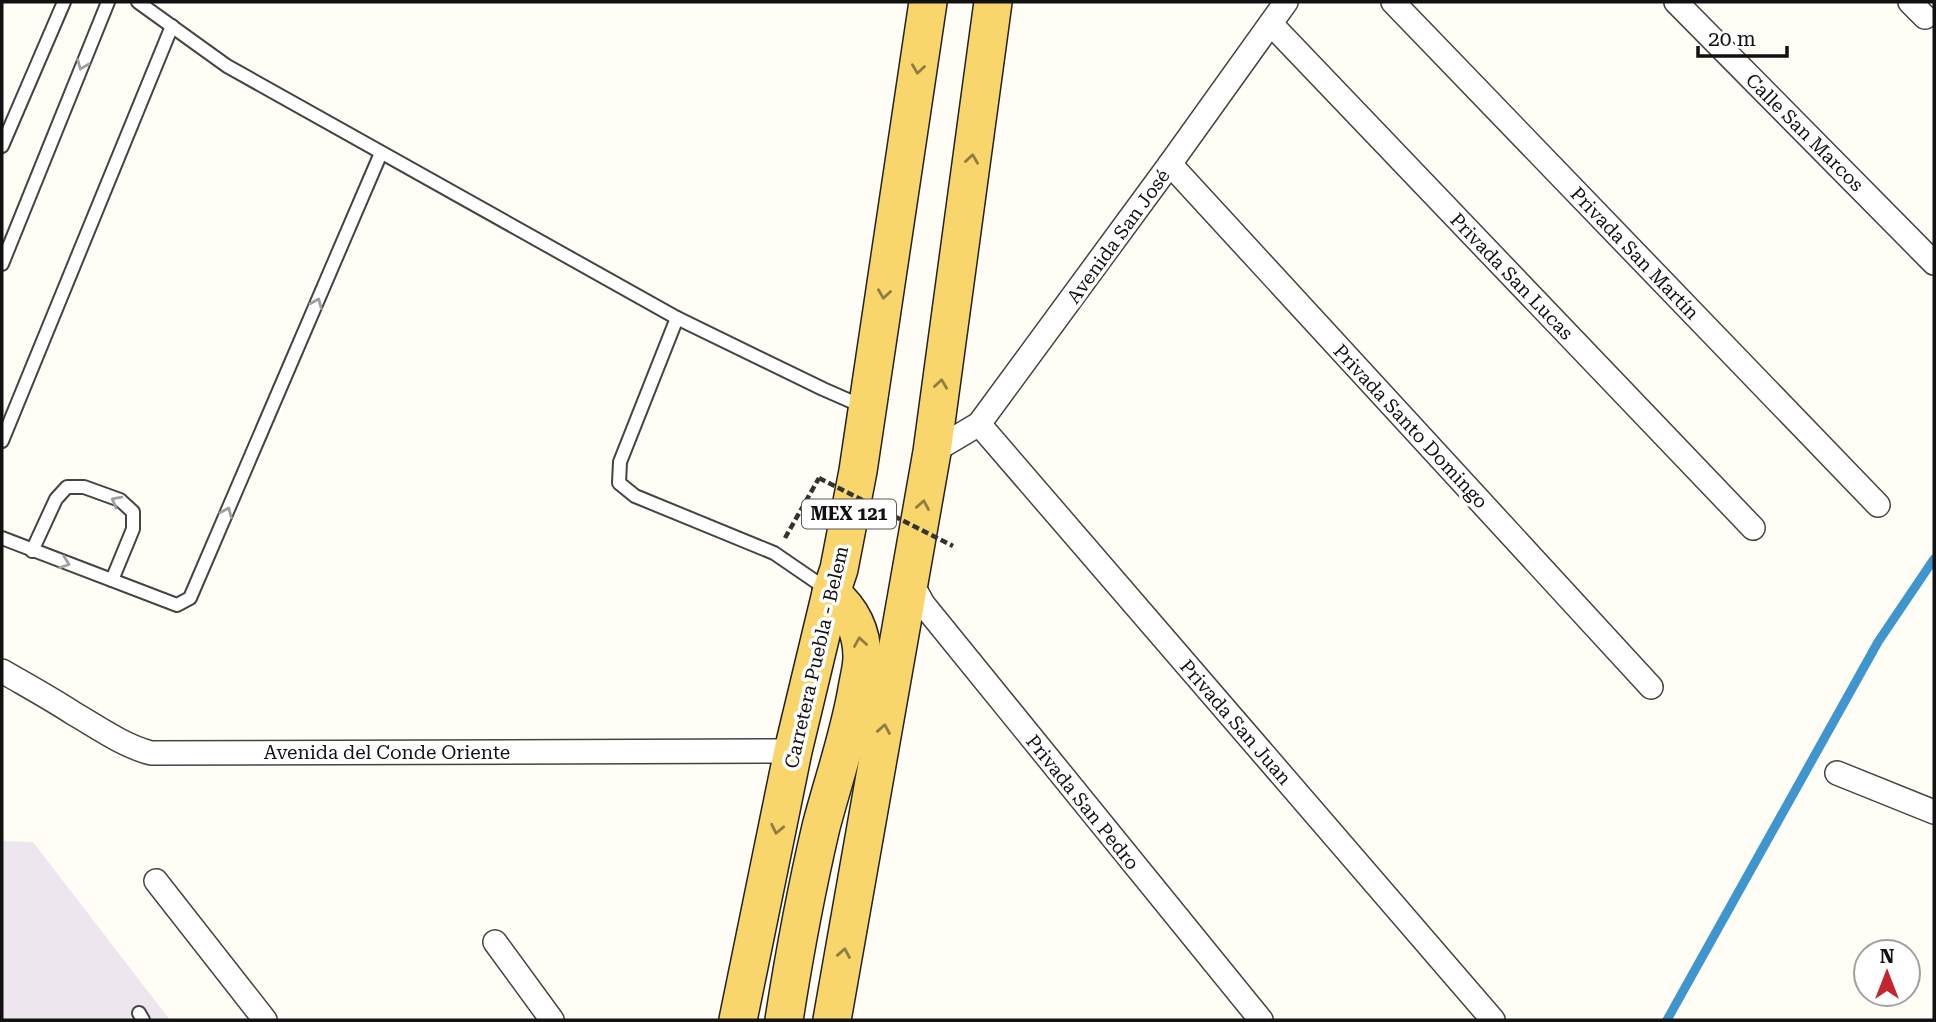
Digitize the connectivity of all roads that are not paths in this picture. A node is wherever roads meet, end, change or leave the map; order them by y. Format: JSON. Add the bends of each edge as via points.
{"nodes":[{"id":1,"x":64,"y":2,"type":"edge"},
{"id":2,"x":108,"y":2,"type":"edge"},
{"id":3,"x":138,"y":2,"type":"edge"},
{"id":4,"x":928,"y":2,"type":"edge"},
{"id":5,"x":993,"y":2,"type":"edge"},
{"id":6,"x":1286,"y":2,"type":"edge"},
{"id":7,"x":1392,"y":2,"type":"edge"},
{"id":8,"x":1676,"y":2,"type":"edge"},
{"id":9,"x":1271,"y":24,"type":"junction"},
{"id":10,"x":172,"y":26,"type":"junction"},
{"id":11,"x":2,"y":146,"type":"edge"},
{"id":12,"x":381,"y":153,"type":"junction"},
{"id":13,"x":1170,"y":164,"type":"junction"},
{"id":14,"x":1934,"y":263,"type":"edge"},
{"id":15,"x":2,"y":264,"type":"edge"},
{"id":16,"x":677,"y":318,"type":"junction"},
{"id":17,"x":867,"y":408,"type":"junction"},
{"id":18,"x":979,"y":424,"type":"junction"},
{"id":19,"x":2,"y":441,"type":"edge"},
{"id":20,"x":932,"y":452,"type":"junction"},
{"id":21,"x":1878,"y":505,"type":"dead end"},
{"id":22,"x":1753,"y":528,"type":"dead end"},
{"id":23,"x":2,"y":538,"type":"edge"},
{"id":24,"x":32,"y":551,"type":"junction"},
{"id":25,"x":112,"y":580,"type":"junction"},
{"id":26,"x":910,"y":580,"type":"junction"},
{"id":27,"x":831,"y":593,"type":"junction"},
{"id":28,"x":2,"y":671,"type":"edge"},
{"id":29,"x":1651,"y":687,"type":"dead end"},
{"id":30,"x":793,"y":751,"type":"junction"},
{"id":31,"x":1837,"y":773,"type":"dead end"},
{"id":32,"x":1934,"y":812,"type":"edge"},
{"id":33,"x":821,"y":827,"type":"junction"},
{"id":34,"x":156,"y":881,"type":"dead end"},
{"id":35,"x":495,"y":942,"type":"dead end"},
{"id":36,"x":265,"y":1020,"type":"edge"},
{"id":37,"x":552,"y":1020,"type":"edge"},
{"id":38,"x":738,"y":1020,"type":"edge"},
{"id":39,"x":784,"y":1020,"type":"edge"},
{"id":40,"x":832,"y":1020,"type":"edge"},
{"id":41,"x":1261,"y":1020,"type":"edge"},
{"id":42,"x":1493,"y":1020,"type":"edge"}],
"edges":[{"from":1,"to":11,"type":"lane"},
{"from":2,"to":15,"type":"lane","one_way":true},
{"from":3,"to":10,"type":"lane"},
{"from":4,"to":17,"type":"main road","name":"Carretera Puebla - Belem","number":"MEX 121","one_way":true},
{"from":20,"to":5,"type":"main road","number":"MEX 121","one_way":true},
{"from":6,"to":9,"type":"street","name":"Avenida San José"},
{"from":7,"to":21,"type":"street","name":"Privada San Martín"},
{"from":8,"to":14,"type":"street","name":"Calle San Marcos"},
{"from":9,"to":13,"type":"street","name":"Avenida San José"},
{"from":9,"to":22,"type":"street","name":"Privada San Lucas"},
{"from":10,"to":12,"type":"lane","via":[[227,66]]},
{"from":10,"to":19,"type":"lane"},
{"from":12,"to":16,"type":"lane"},
{"from":25,"to":12,"type":"lane","one_way":true,"via":[[177,605],[190,598]]},
{"from":13,"to":18,"type":"street","name":"Avenida San José"},
{"from":13,"to":29,"type":"street","name":"Privada Santo Domingo"},
{"from":16,"to":17,"type":"lane"},
{"from":16,"to":27,"type":"lane","via":[[620,462],[619,483],[635,496],[774,553]]},
{"from":17,"to":27,"type":"main road","name":"Carretera Puebla - Belem","number":"MEX 121"},
{"from":18,"to":20,"type":"street","name":"Avenida San José"},
{"from":18,"to":42,"type":"street","name":"Privada San Juan"},
{"from":26,"to":20,"type":"main road","number":"MEX 121","one_way":true},
{"from":23,"to":24,"type":"lane"},
{"from":24,"to":25,"type":"lane","one_way":true},
{"from":25,"to":24,"type":"lane","one_way":true,"via":[[133,530],[133,512],[120,500],[84,487],[67,487],[55,499]]},
{"from":40,"to":26,"type":"main road","number":"MEX 121","one_way":true},
{"from":26,"to":41,"type":"street","name":"Privada San Pedro","via":[[923,604]]},
{"from":27,"to":30,"type":"main road","name":"Carretera Puebla - Belem","number":"MEX 121"},
{"from":33,"to":27,"type":"main road","one_way":true,"via":[[852,718],[862,659],[855,622]]},
{"from":28,"to":30,"type":"street","name":"Avenida del Conde Oriente","via":[[114,739],[151,753]]},
{"from":30,"to":33,"type":"main road","via":[[804,796]]},
{"from":30,"to":38,"type":"main road","name":"Carretera Puebla - Belem","number":"MEX 121","one_way":true},
{"from":31,"to":32,"type":"street"},
{"from":33,"to":39,"type":"main road"},
{"from":34,"to":36,"type":"street"},
{"from":35,"to":37,"type":"street"}]}
